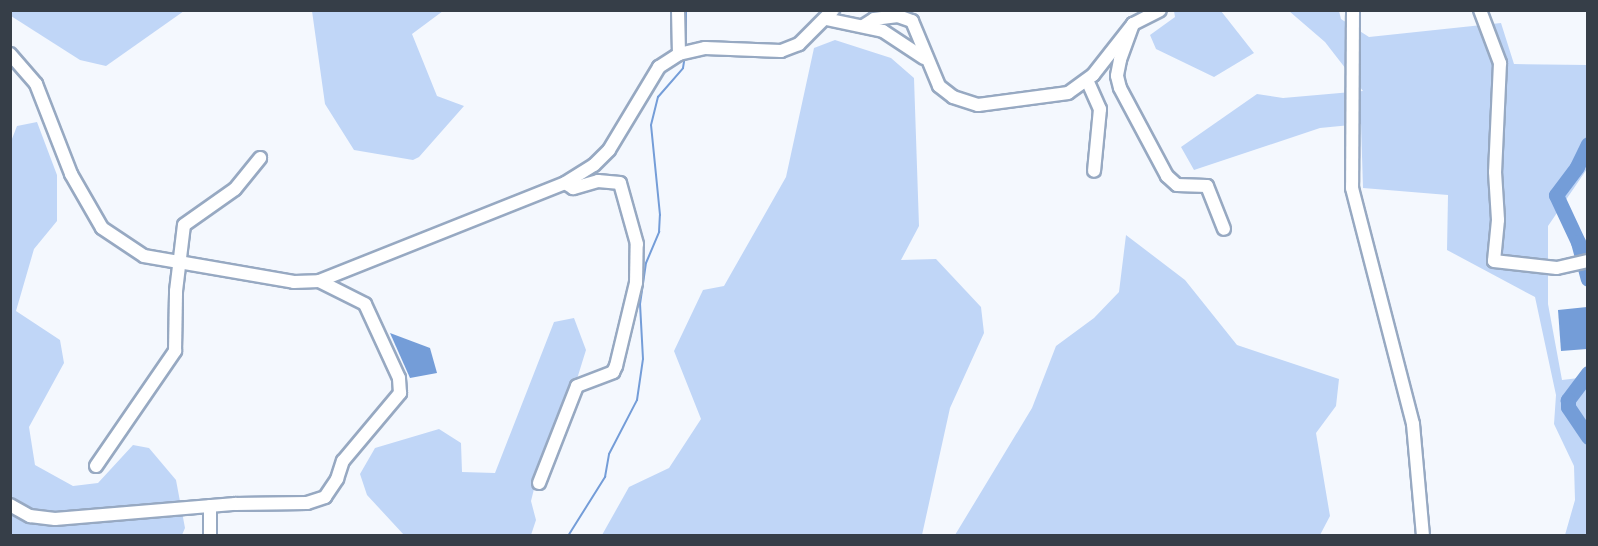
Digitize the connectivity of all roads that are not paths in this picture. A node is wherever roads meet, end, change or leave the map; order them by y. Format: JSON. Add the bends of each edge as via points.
{"nodes":[{"id":1,"x":678,"y":10,"type":"edge"},
{"id":2,"x":1160,"y":10,"type":"edge"},
{"id":3,"x":1353,"y":10,"type":"edge"},
{"id":4,"x":1480,"y":10,"type":"edge"},
{"id":5,"x":829,"y":15,"type":"edge"},
{"id":6,"x":1133,"y":24,"type":"junction"},
{"id":7,"x":863,"y":26,"type":"junction"},
{"id":8,"x":10,"y":54,"type":"edge"},
{"id":9,"x":679,"y":54,"type":"junction"},
{"id":10,"x":924,"y":58,"type":"junction"},
{"id":11,"x":1087,"y":80,"type":"junction"},
{"id":12,"x":260,"y":158,"type":"dead end"},
{"id":13,"x":1094,"y":171,"type":"dead end"},
{"id":14,"x":566,"y":183,"type":"junction"},
{"id":15,"x":1224,"y":229,"type":"dead end"},
{"id":16,"x":1581,"y":262,"type":"edge"},
{"id":17,"x":179,"y":264,"type":"junction"},
{"id":18,"x":319,"y":281,"type":"junction"},
{"id":19,"x":96,"y":466,"type":"dead end"},
{"id":20,"x":538,"y":483,"type":"dead end"},
{"id":21,"x":10,"y":506,"type":"edge"},
{"id":22,"x":210,"y":506,"type":"junction"},
{"id":23,"x":210,"y":536,"type":"edge"},
{"id":24,"x":1423,"y":536,"type":"edge"}],
"edges":[{"from":1,"to":9,"type":"street"},
{"from":2,"to":6,"type":"street"},
{"from":3,"to":24,"type":"street","via":[[1352,188],[1413,424]]},
{"from":4,"to":16,"type":"street","via":[[1500,63],[1494,261],[1557,268]]},
{"from":5,"to":7,"type":"street"},
{"from":5,"to":9,"type":"street","via":[[799,44],[781,51],[705,48]]},
{"from":6,"to":11,"type":"street"},
{"from":6,"to":15,"type":"street","via":[[1120,60],[1120,88],[1167,176],[1178,185],[1207,186]]},
{"from":7,"to":10,"type":"street","via":[[902,40]]},
{"from":7,"to":10,"type":"street","via":[[874,19],[898,16],[912,21],[919,31]]},
{"from":8,"to":17,"type":"street","via":[[36,84],[71,174],[102,228],[127,248]]},
{"from":9,"to":14,"type":"street","via":[[659,67],[609,150]]},
{"from":10,"to":11,"type":"street","via":[[944,92],[978,105],[1059,97]]},
{"from":11,"to":13,"type":"street","via":[[1100,109]]},
{"from":12,"to":17,"type":"street","via":[[235,189],[184,225]]},
{"from":14,"to":18,"type":"street"},
{"from":14,"to":20,"type":"street","via":[[573,188],[598,181],[620,183],[637,244],[636,283],[616,366],[613,372],[577,386]]},
{"from":17,"to":18,"type":"street","via":[[294,282]]},
{"from":17,"to":19,"type":"street","via":[[175,351]]},
{"from":18,"to":22,"type":"street","via":[[365,304],[399,378],[396,402],[343,461],[325,497],[307,503]]},
{"from":21,"to":22,"type":"street","via":[[30,516],[55,519]]},
{"from":22,"to":23,"type":"street"}]}
